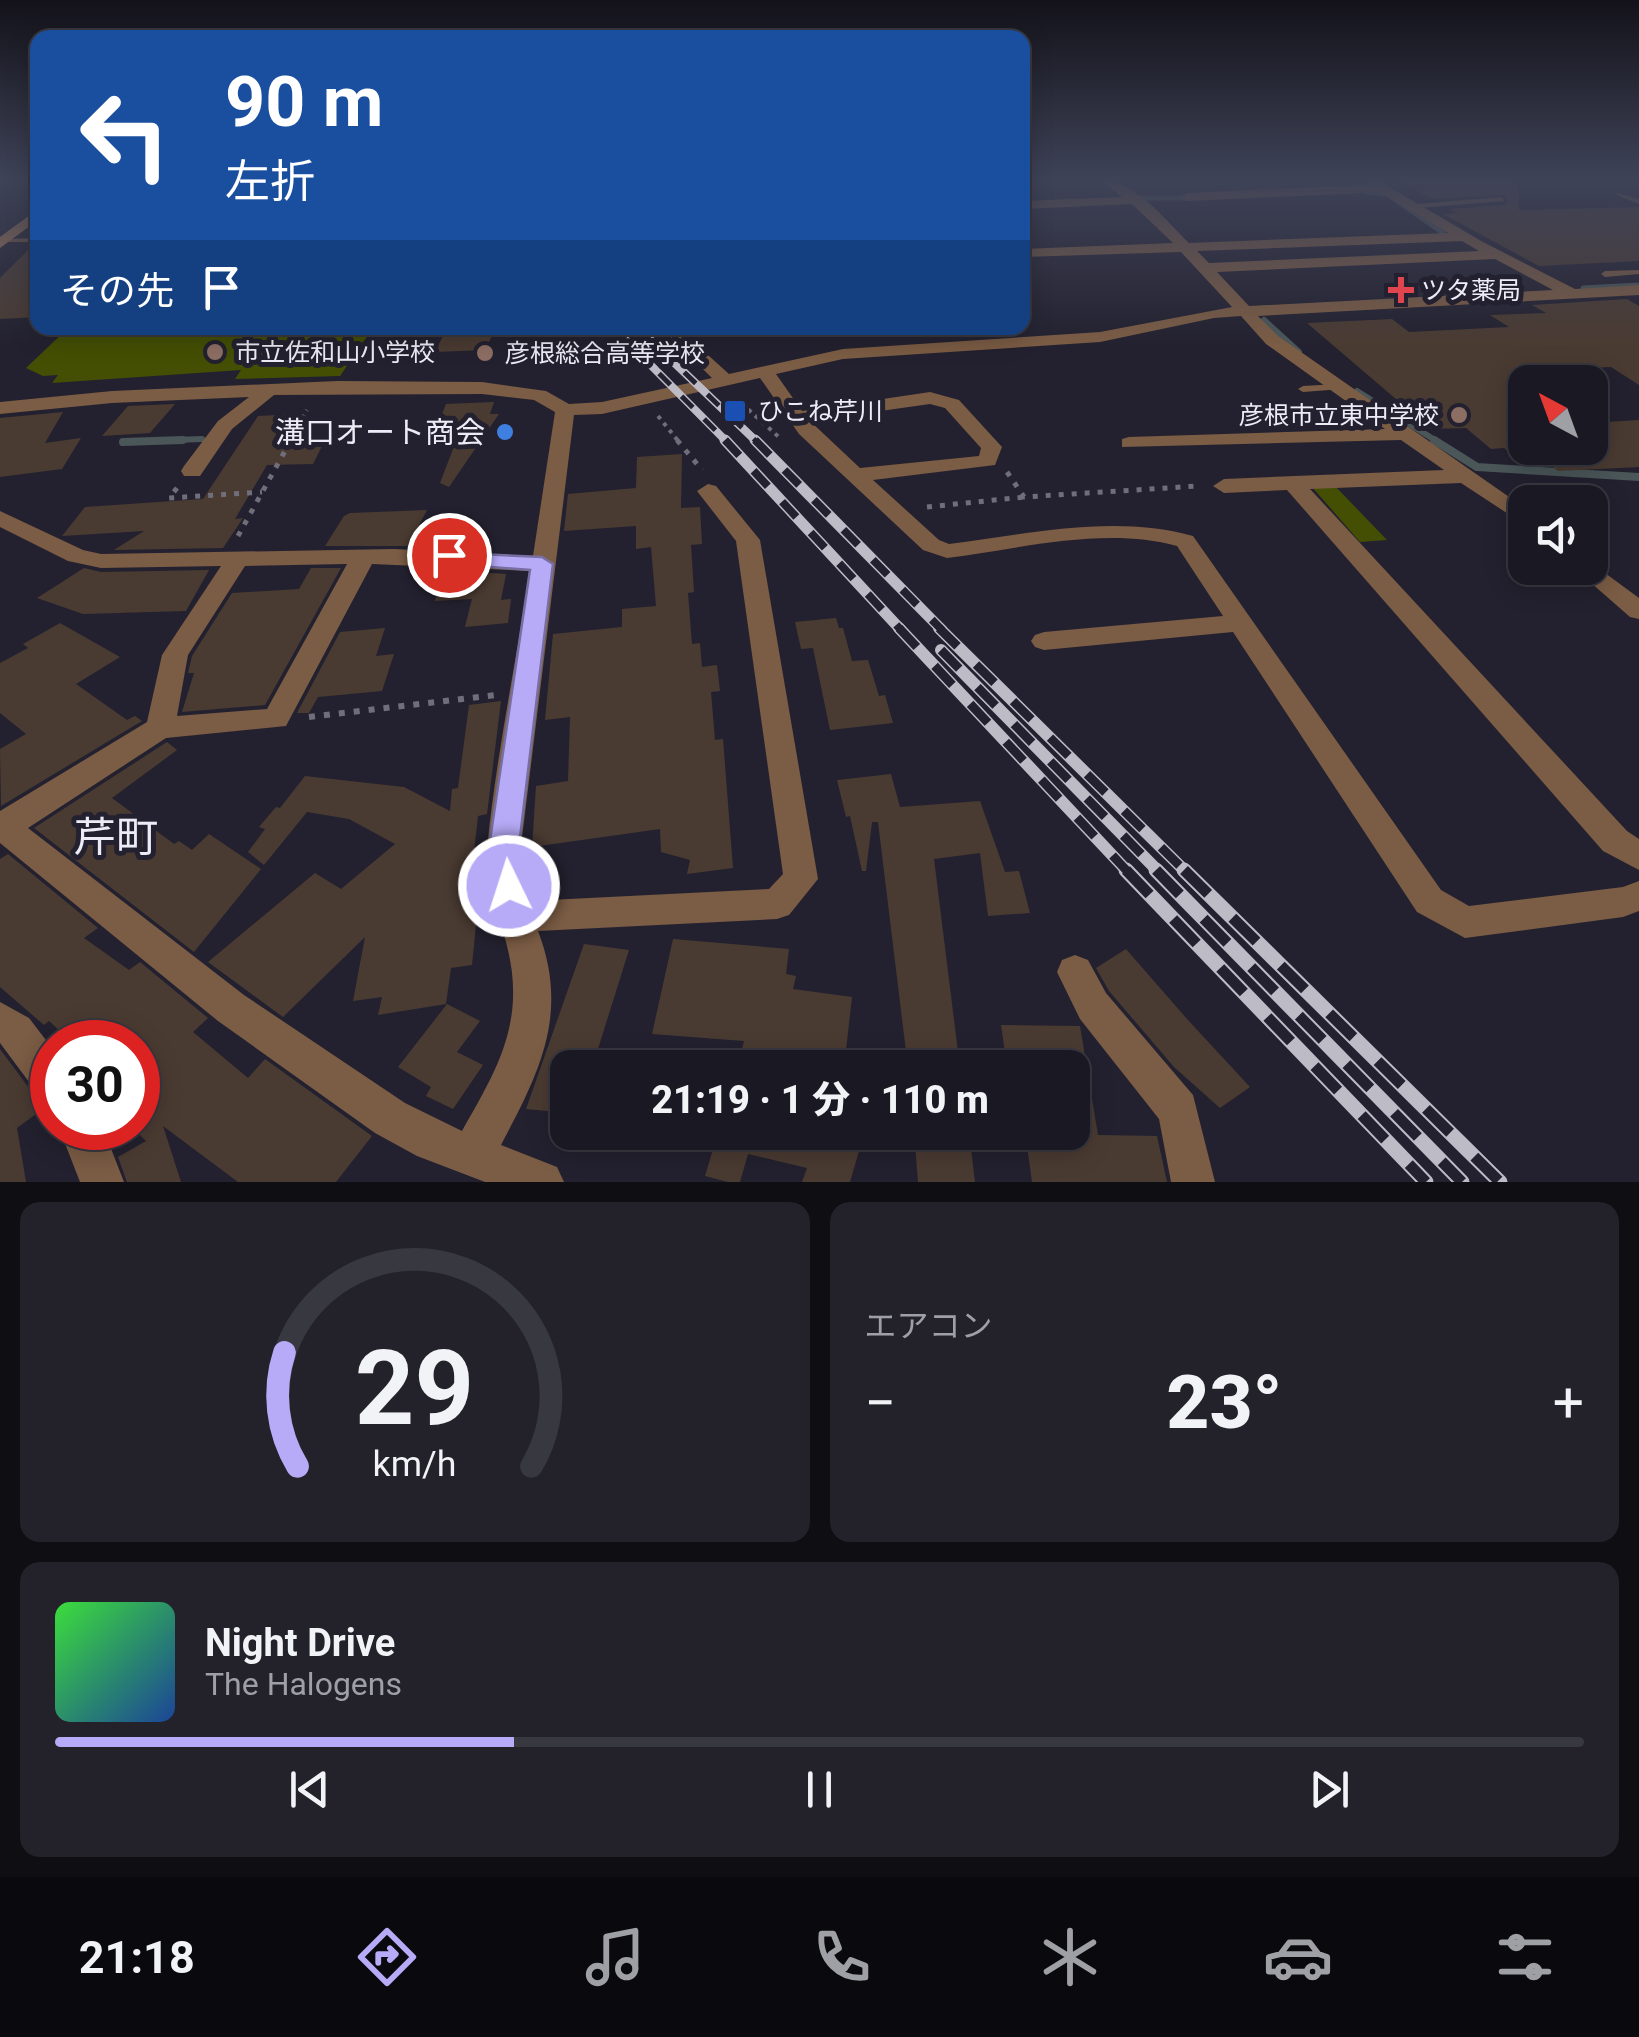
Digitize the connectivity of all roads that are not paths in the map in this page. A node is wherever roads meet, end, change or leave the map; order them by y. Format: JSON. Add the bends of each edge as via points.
{"nodes":[{"id":1,"x":1173,"y":236,"type":"edge"},
{"id":2,"x":1464,"y":237,"type":"joint"},
{"id":3,"x":30,"y":241,"type":"edge"},
{"id":4,"x":2,"y":243,"type":"edge"},
{"id":5,"x":1186,"y":248,"type":"junction"},
{"id":6,"x":1030,"y":253,"type":"edge"},
{"id":7,"x":1497,"y":255,"type":"junction"},
{"id":8,"x":1206,"y":268,"type":"junction"},
{"id":9,"x":1639,"y":272,"type":"edge"},
{"id":10,"x":1605,"y":274,"type":"dead end"},
{"id":11,"x":1639,"y":290,"type":"edge"},
{"id":12,"x":1570,"y":294,"type":"junction"},
{"id":13,"x":1245,"y":312,"type":"junction"},
{"id":14,"x":679,"y":335,"type":"edge"},
{"id":15,"x":764,"y":370,"type":"junction"},
{"id":16,"x":727,"y":382,"type":"junction"},
{"id":17,"x":1338,"y":387,"type":"junction"},
{"id":18,"x":270,"y":389,"type":"junction"},
{"id":19,"x":1303,"y":389,"type":"dead end"},
{"id":20,"x":0,"y":408,"type":"edge"},
{"id":21,"x":564,"y":410,"type":"junction"},
{"id":22,"x":799,"y":417,"type":"junction"},
{"id":23,"x":1408,"y":434,"type":"junction"},
{"id":24,"x":1129,"y":443,"type":"dead end"},
{"id":25,"x":192,"y":471,"type":"road end"},
{"id":26,"x":855,"y":475,"type":"junction"},
{"id":27,"x":1466,"y":476,"type":"junction"},
{"id":28,"x":1292,"y":482,"type":"junction"},
{"id":29,"x":1224,"y":486,"type":"dead end"},
{"id":30,"x":708,"y":491,"type":"road end"},
{"id":31,"x":1508,"y":506,"type":"edge"},
{"id":32,"x":0,"y":518,"type":"edge"},
{"id":33,"x":363,"y":558,"type":"junction"},
{"id":34,"x":230,"y":560,"type":"junction"},
{"id":35,"x":542,"y":564,"type":"junction"},
{"id":36,"x":1599,"y":585,"type":"edge"},
{"id":37,"x":1639,"y":612,"type":"edge"},
{"id":38,"x":1240,"y":623,"type":"junction"},
{"id":39,"x":1044,"y":641,"type":"dead end"},
{"id":40,"x":160,"y":728,"type":"junction"},
{"id":41,"x":5,"y":835,"type":"edge"},
{"id":42,"x":1639,"y":856,"type":"edge"},
{"id":43,"x":1639,"y":896,"type":"edge"},
{"id":44,"x":515,"y":918,"type":"junction"},
{"id":45,"x":1075,"y":972,"type":"dead end"},
{"id":46,"x":0,"y":1020,"type":"edge"},
{"id":47,"x":30,"y":1051,"type":"edge"},
{"id":48,"x":89,"y":1150,"type":"edge"},
{"id":49,"x":489,"y":1168,"type":"edge"},
{"id":50,"x":102,"y":1182,"type":"edge"},
{"id":51,"x":542,"y":1182,"type":"edge"},
{"id":52,"x":1194,"y":1182,"type":"edge"}],
"edges":[{"from":1,"to":5,"type":"street"},
{"from":2,"to":5,"type":"street"},
{"from":2,"to":7,"type":"street"},
{"from":3,"to":4,"type":"lane"},
{"from":5,"to":6,"type":"street"},
{"from":5,"to":8,"type":"street"},
{"from":7,"to":8,"type":"street"},
{"from":7,"to":12,"type":"street"},
{"from":8,"to":13,"type":"street"},
{"from":9,"to":10,"type":"lane"},
{"from":11,"to":12,"type":"street"},
{"from":12,"to":13,"type":"street"},
{"from":13,"to":15,"type":"street","via":[[1179,318],[1100,337],[886,349]]},
{"from":13,"to":17,"type":"street"},
{"from":14,"to":16,"type":"street"},
{"from":15,"to":16,"type":"street"},
{"from":15,"to":22,"type":"street"},
{"from":16,"to":21,"type":"street"},
{"from":17,"to":19,"type":"lane"},
{"from":17,"to":23,"type":"street"},
{"from":18,"to":20,"type":"street"},
{"from":18,"to":21,"type":"street","via":[[518,391],[551,398]]},
{"from":18,"to":25,"type":"street","via":[[225,425]]},
{"from":21,"to":35,"type":"street"},
{"from":22,"to":26,"type":"street"},
{"from":22,"to":26,"type":"street","via":[[930,398],[952,404],[992,447],[988,461]]},
{"from":23,"to":24,"type":"street"},
{"from":23,"to":27,"type":"street"},
{"from":26,"to":38,"type":"street","via":[[931,545],[946,551],[1166,532],[1185,541]]},
{"from":27,"to":28,"type":"street"},
{"from":27,"to":31,"type":"street"},
{"from":28,"to":29,"type":"street"},
{"from":28,"to":42,"type":"street","via":[[1616,841]]},
{"from":30,"to":44,"type":"street","via":[[748,540],[801,880],[777,904]]},
{"from":32,"to":34,"type":"street","via":[[100,562]]},
{"from":33,"to":34,"type":"street"},
{"from":33,"to":35,"type":"street"},
{"from":33,"to":40,"type":"street","via":[[276,719]]},
{"from":34,"to":40,"type":"street","via":[[175,655]]},
{"from":35,"to":44,"type":"street","via":[[503,854]]},
{"from":36,"to":37,"type":"street"},
{"from":38,"to":39,"type":"street"},
{"from":38,"to":43,"type":"street","via":[[1430,901],[1465,922]]},
{"from":40,"to":41,"type":"street"},
{"from":41,"to":49,"type":"street","via":[[58,858],[230,1008],[390,1118]]},
{"from":44,"to":49,"type":"street","via":[[526,948],[534,1015]]},
{"from":45,"to":52,"type":"street","via":[[1094,1006],[1178,1110]]},
{"from":46,"to":47,"type":"street"},
{"from":48,"to":50,"type":"street"},
{"from":49,"to":51,"type":"street"}]}
